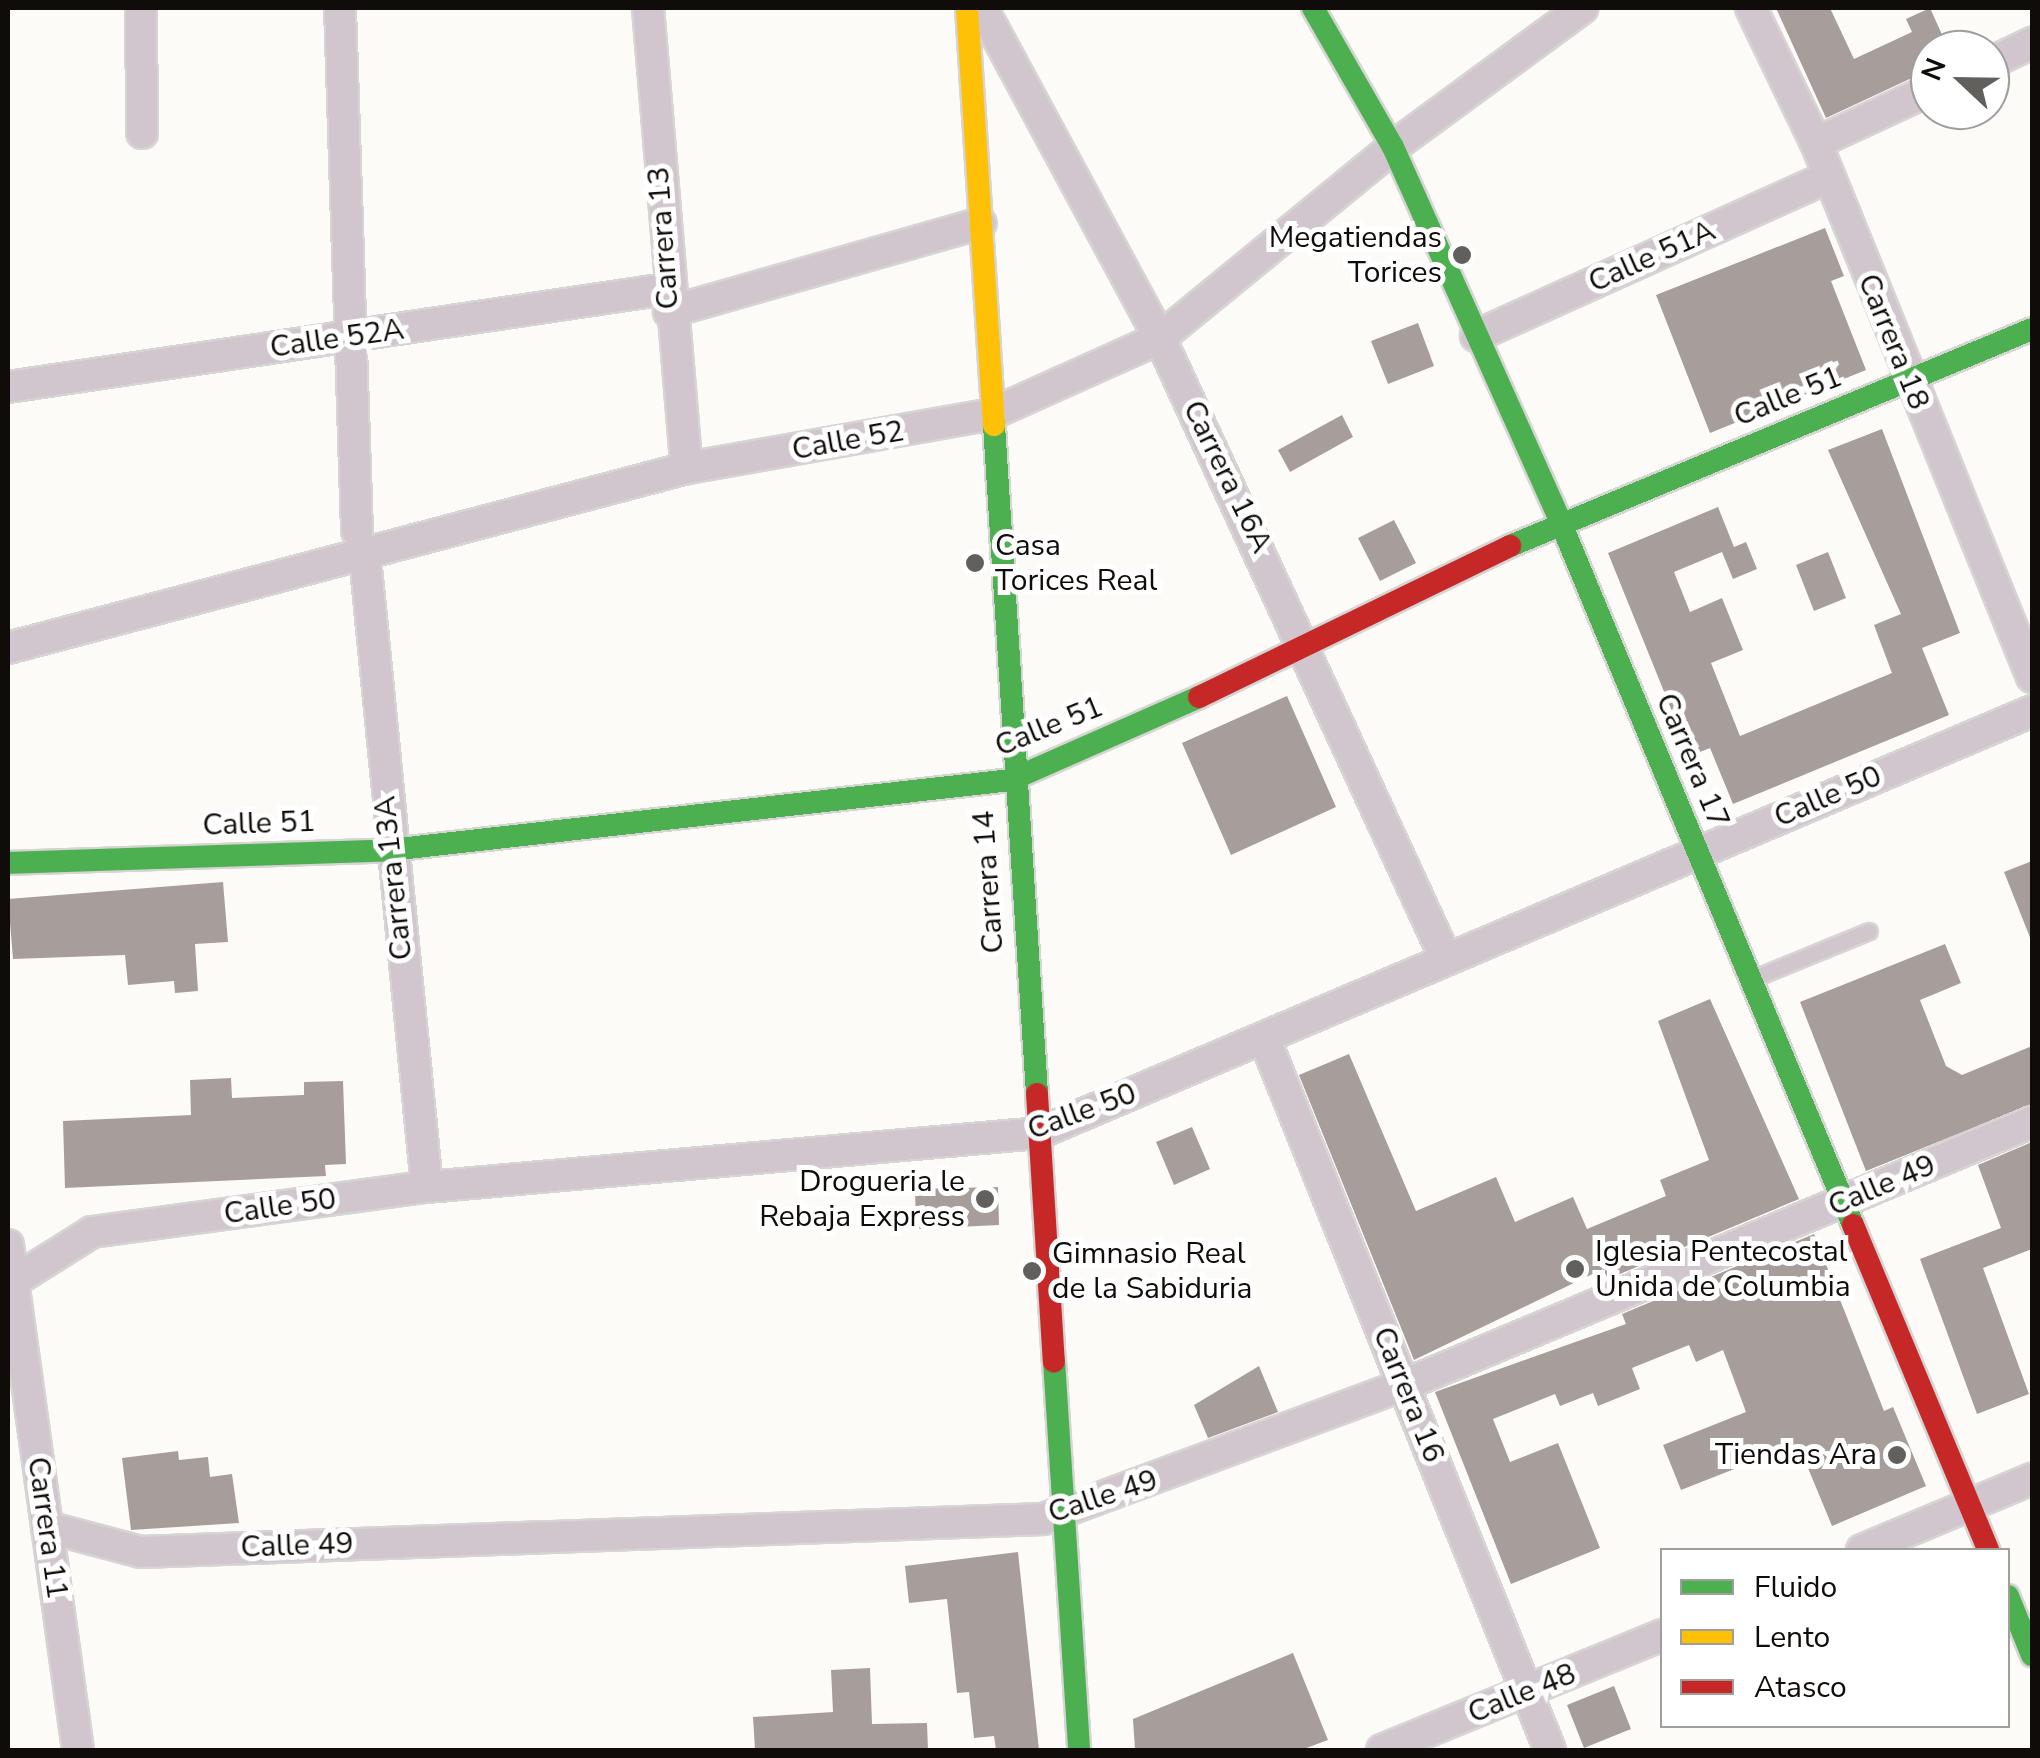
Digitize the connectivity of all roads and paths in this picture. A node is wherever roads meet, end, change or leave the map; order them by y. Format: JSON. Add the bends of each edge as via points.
{"nodes":[{"id":1,"x":141,"y":8,"type":"edge"},
{"id":2,"x":340,"y":8,"type":"edge"},
{"id":3,"x":648,"y":8,"type":"edge"},
{"id":4,"x":967,"y":8,"type":"edge"},
{"id":5,"x":982,"y":8,"type":"edge"},
{"id":6,"x":1313,"y":8,"type":"edge"},
{"id":7,"x":1582,"y":8,"type":"edge"},
{"id":8,"x":1751,"y":8,"type":"edge"},
{"id":9,"x":1910,"y":99,"type":"edge"},
{"id":10,"x":142,"y":133,"type":"dead end"},
{"id":11,"x":1816,"y":143,"type":"junction"},
{"id":12,"x":1392,"y":146,"type":"junction"},
{"id":13,"x":1828,"y":177,"type":"junction"},
{"id":14,"x":981,"y":223,"type":"junction"},
{"id":15,"x":667,"y":301,"type":"junction"},
{"id":16,"x":2032,"y":329,"type":"edge"},
{"id":17,"x":354,"y":336,"type":"junction"},
{"id":18,"x":1476,"y":336,"type":"junction"},
{"id":19,"x":1160,"y":338,"type":"junction"},
{"id":20,"x":1907,"y":381,"type":"junction"},
{"id":21,"x":8,"y":388,"type":"edge"},
{"id":22,"x":989,"y":414,"type":"junction"},
{"id":23,"x":687,"y":468,"type":"junction"},
{"id":24,"x":1560,"y":521,"type":"junction"},
{"id":25,"x":357,"y":530,"type":"dead end"},
{"id":26,"x":366,"y":568,"type":"dead end"},
{"id":27,"x":8,"y":648,"type":"edge"},
{"id":28,"x":1310,"y":648,"type":"junction"},
{"id":29,"x":2032,"y":677,"type":"edge"},
{"id":30,"x":2032,"y":712,"type":"edge"},
{"id":31,"x":1012,"y":780,"type":"junction"},
{"id":32,"x":390,"y":850,"type":"junction"},
{"id":33,"x":1697,"y":852,"type":"junction"},
{"id":34,"x":8,"y":863,"type":"edge"},
{"id":35,"x":1869,"y":931,"type":"dead end"},
{"id":36,"x":1446,"y":959,"type":"junction"},
{"id":37,"x":1750,"y":979,"type":"junction"},
{"id":38,"x":1266,"y":1040,"type":"junction"},
{"id":39,"x":2032,"y":1122,"type":"edge"},
{"id":40,"x":1039,"y":1133,"type":"junction"},
{"id":41,"x":426,"y":1187,"type":"junction"},
{"id":42,"x":1842,"y":1202,"type":"junction"},
{"id":43,"x":8,"y":1245,"type":"edge"},
{"id":44,"x":14,"y":1281,"type":"junction"},
{"id":45,"x":1404,"y":1385,"type":"junction"},
{"id":46,"x":2032,"y":1480,"type":"edge"},
{"id":47,"x":1969,"y":1505,"type":"junction"},
{"id":48,"x":1065,"y":1514,"type":"junction"},
{"id":49,"x":47,"y":1527,"type":"junction"},
{"id":50,"x":1867,"y":1548,"type":"edge"},
{"id":51,"x":1987,"y":1548,"type":"edge"},
{"id":52,"x":2010,"y":1601,"type":"edge"},
{"id":53,"x":1660,"y":1637,"type":"edge"},
{"id":54,"x":2032,"y":1655,"type":"edge"},
{"id":55,"x":1526,"y":1693,"type":"junction"},
{"id":56,"x":78,"y":1750,"type":"edge"},
{"id":57,"x":1080,"y":1750,"type":"edge"},
{"id":58,"x":1382,"y":1750,"type":"edge"},
{"id":59,"x":1550,"y":1750,"type":"edge"}],
"edges":[{"from":1,"to":10,"type":"street"},
{"from":2,"to":17,"type":"street"},
{"from":3,"to":15,"type":"street","name":"Carrera 13"},
{"from":4,"to":14,"type":"main road","name":"Carrera 14"},
{"from":5,"to":19,"type":"street","name":"Carrera 16A"},
{"from":6,"to":12,"type":"main road","name":"Carrera 17"},
{"from":7,"to":12,"type":"street","name":"Calle 52"},
{"from":8,"to":11,"type":"street","name":"Carrera 18"},
{"from":9,"to":11,"type":"street"},
{"from":11,"to":13,"type":"street","name":"Carrera 18"},
{"from":12,"to":18,"type":"main road","name":"Carrera 17"},
{"from":12,"to":19,"type":"street","name":"Calle 52"},
{"from":13,"to":18,"type":"street","name":"Calle 51A"},
{"from":13,"to":20,"type":"street","name":"Carrera 18"},
{"from":14,"to":15,"type":"street","name":"Calle 52A"},
{"from":14,"to":22,"type":"main road","name":"Carrera 14"},
{"from":15,"to":17,"type":"street","name":"Calle 52A"},
{"from":15,"to":23,"type":"street","name":"Carrera 13"},
{"from":16,"to":20,"type":"main road","name":"Calle 51"},
{"from":17,"to":21,"type":"street","name":"Calle 52A"},
{"from":17,"to":25,"type":"street"},
{"from":18,"to":24,"type":"main road","name":"Carrera 17"},
{"from":19,"to":22,"type":"street","name":"Calle 52"},
{"from":19,"to":28,"type":"street","name":"Carrera 16A"},
{"from":20,"to":24,"type":"main road","name":"Calle 51"},
{"from":20,"to":29,"type":"street","name":"Carrera 18"},
{"from":22,"to":23,"type":"street","name":"Calle 52"},
{"from":22,"to":31,"type":"main road","name":"Carrera 14"},
{"from":23,"to":27,"type":"street","name":"Calle 52"},
{"from":24,"to":28,"type":"main road","name":"Calle 51"},
{"from":24,"to":33,"type":"main road","name":"Carrera 17"},
{"from":26,"to":32,"type":"street","name":"Carrera 13A"},
{"from":28,"to":31,"type":"main road","name":"Calle 51"},
{"from":28,"to":36,"type":"street","name":"Carrera 16A"},
{"from":30,"to":33,"type":"street","name":"Calle 50"},
{"from":31,"to":32,"type":"main road","name":"Calle 51"},
{"from":31,"to":40,"type":"main road","name":"Carrera 14"},
{"from":32,"to":34,"type":"main road","name":"Calle 51"},
{"from":32,"to":41,"type":"street","name":"Carrera 13A"},
{"from":33,"to":36,"type":"street","name":"Calle 50"},
{"from":33,"to":37,"type":"main road","name":"Carrera 17"},
{"from":35,"to":37,"type":"lane"},
{"from":36,"to":38,"type":"street","name":"Calle 50"},
{"from":37,"to":42,"type":"main road","name":"Carrera 17"},
{"from":38,"to":40,"type":"street","name":"Calle 50"},
{"from":38,"to":45,"type":"street","name":"Carrera 16"},
{"from":39,"to":42,"type":"street","name":"Calle 49"},
{"from":40,"to":41,"type":"street","name":"Calle 50"},
{"from":40,"to":48,"type":"main road","name":"Carrera 14"},
{"from":41,"to":44,"type":"street","name":"Calle 50","via":[[92,1232]]},
{"from":42,"to":45,"type":"street","name":"Calle 49"},
{"from":42,"to":47,"type":"main road","name":"Carrera 17"},
{"from":43,"to":44,"type":"street","name":"Carrera 11"},
{"from":44,"to":49,"type":"street","name":"Carrera 11"},
{"from":45,"to":48,"type":"street","name":"Calle 49"},
{"from":45,"to":55,"type":"street","name":"Carrera 16"},
{"from":46,"to":47,"type":"street"},
{"from":47,"to":50,"type":"street"},
{"from":47,"to":51,"type":"main road","name":"Carrera 17"},
{"from":48,"to":49,"type":"street","name":"Calle 49","via":[[140,1552]]},
{"from":48,"to":57,"type":"main road","name":"Carrera 14"},
{"from":49,"to":56,"type":"street","name":"Carrera 11"},
{"from":52,"to":54,"type":"main road"},
{"from":53,"to":55,"type":"street","name":"Calle 48"},
{"from":55,"to":58,"type":"street","name":"Calle 48"},
{"from":55,"to":59,"type":"street","name":"Carrera 16"}]}
